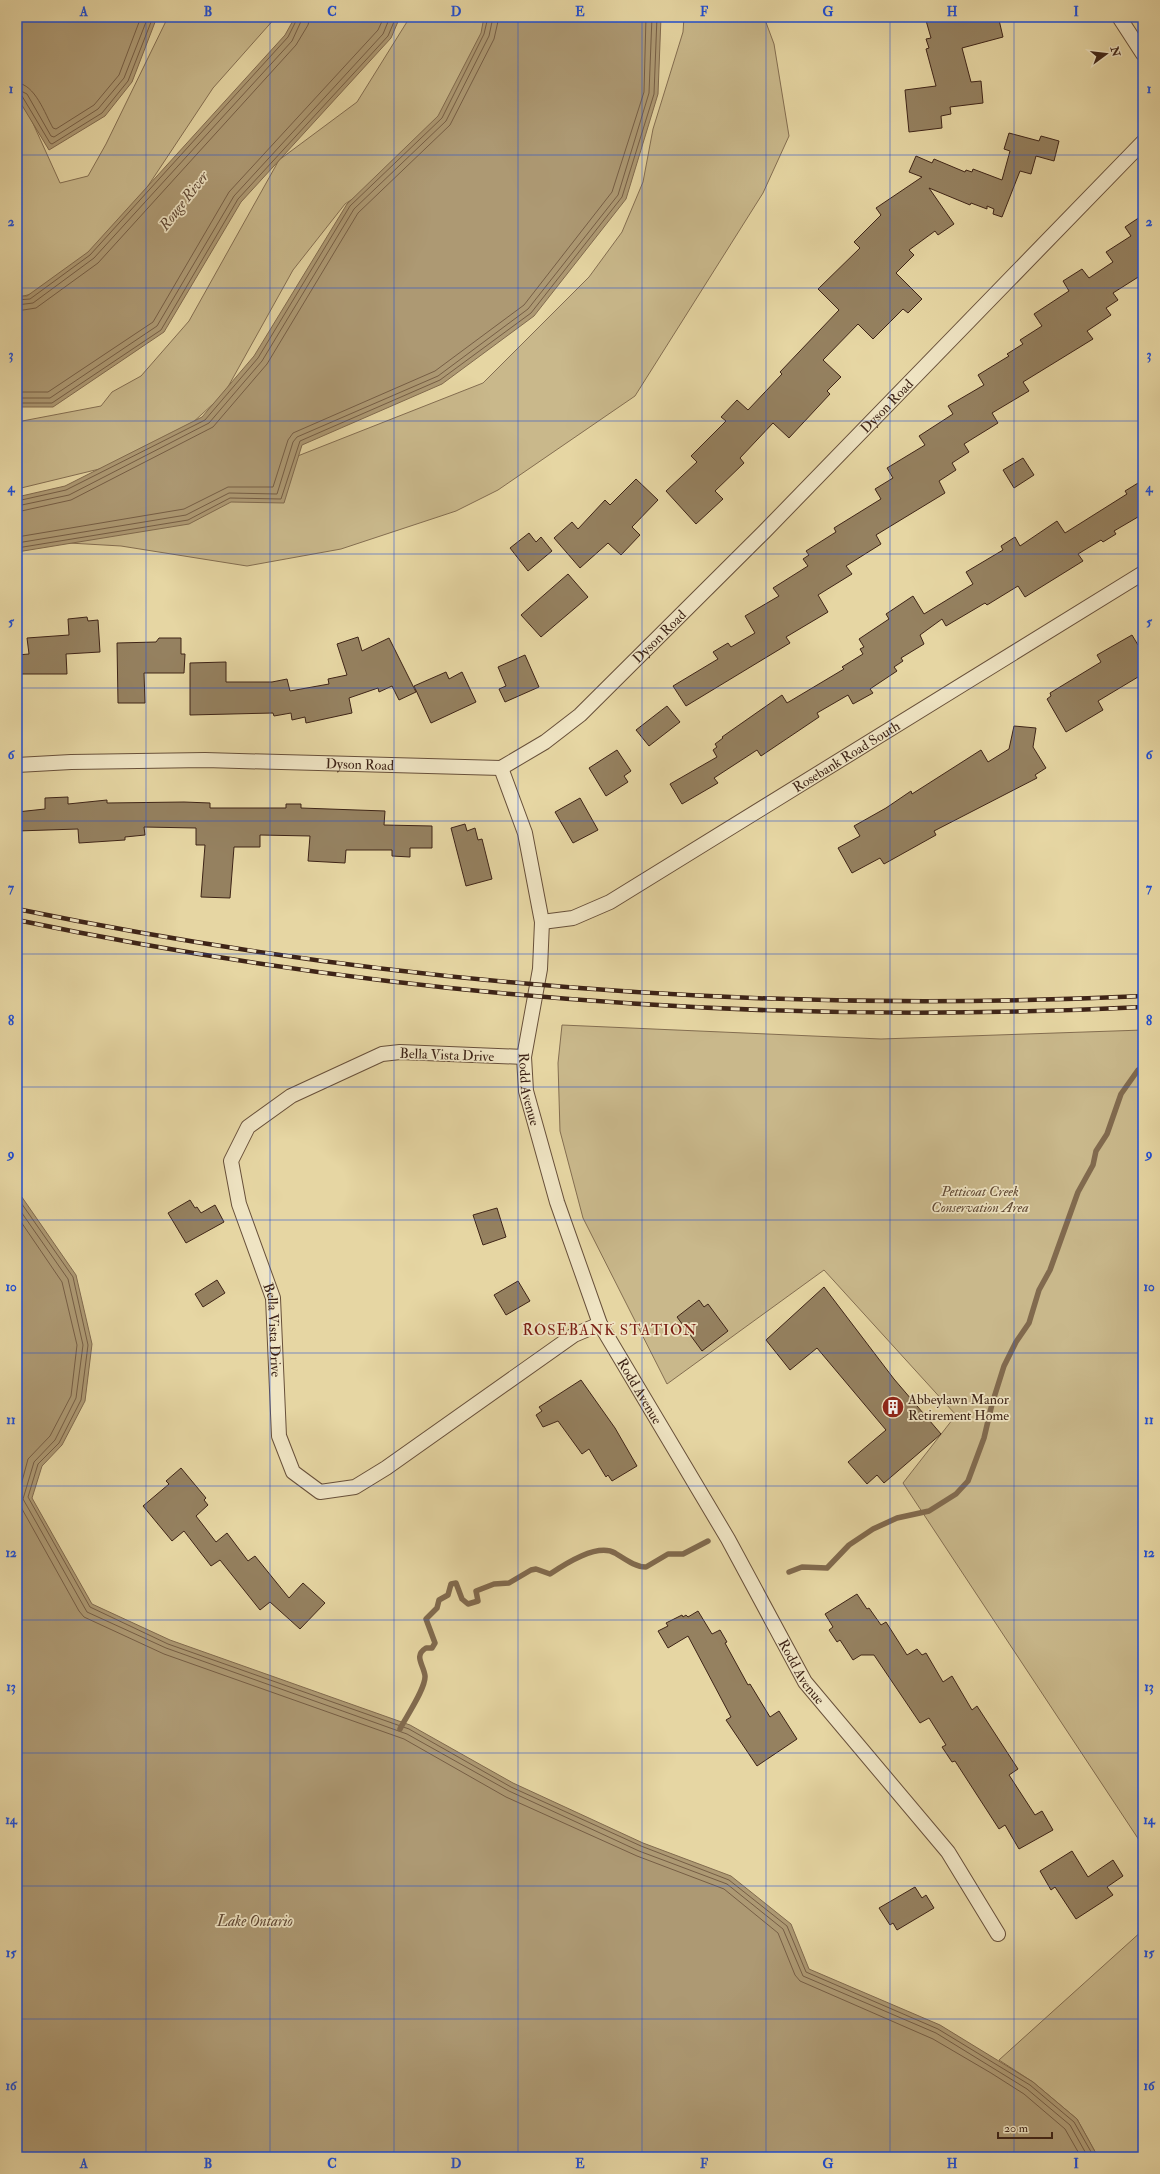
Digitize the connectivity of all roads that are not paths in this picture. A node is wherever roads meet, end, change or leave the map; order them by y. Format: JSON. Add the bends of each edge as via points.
{"nodes":[{"id":1,"x":1119,"y":17,"type":"edge"},
{"id":2,"x":1143,"y":54,"type":"edge"},
{"id":3,"x":1143,"y":142,"type":"edge"},
{"id":4,"x":1143,"y":573,"type":"edge"},
{"id":5,"x":17,"y":765,"type":"edge"},
{"id":6,"x":501,"y":768,"type":"junction"},
{"id":7,"x":542,"y":922,"type":"junction"},
{"id":8,"x":524,"y":1057,"type":"junction"},
{"id":9,"x":600,"y":1324,"type":"junction"},
{"id":10,"x":998,"y":1934,"type":"dead end"}],
"edges":[{"from":1,"to":2,"type":"street"},
{"from":3,"to":6,"type":"street","name":"Dyson Road","via":[[764,532],[580,715],[545,742]]},
{"from":4,"to":7,"type":"street","name":"Rosebank Road South","via":[[610,902],[573,918]]},
{"from":5,"to":6,"type":"street","name":"Dyson Road","via":[[205,760]]},
{"from":6,"to":7,"type":"street","name":"Rodd Avenue","via":[[525,833]]},
{"from":7,"to":8,"type":"street","name":"Rodd Avenue","via":[[540,969]]},
{"from":8,"to":9,"type":"street","name":"Rodd Avenue","via":[[526,1091],[557,1202]]},
{"from":8,"to":9,"type":"street","name":"Bella Vista Drive","via":[[400,1052],[382,1054],[291,1096],[248,1127],[231,1161],[239,1204],[273,1298],[279,1436],[293,1472],[320,1492],[355,1487],[574,1336]]},
{"from":9,"to":10,"type":"street","name":"Rodd Avenue","via":[[728,1539],[805,1682],[948,1852]]}]}
